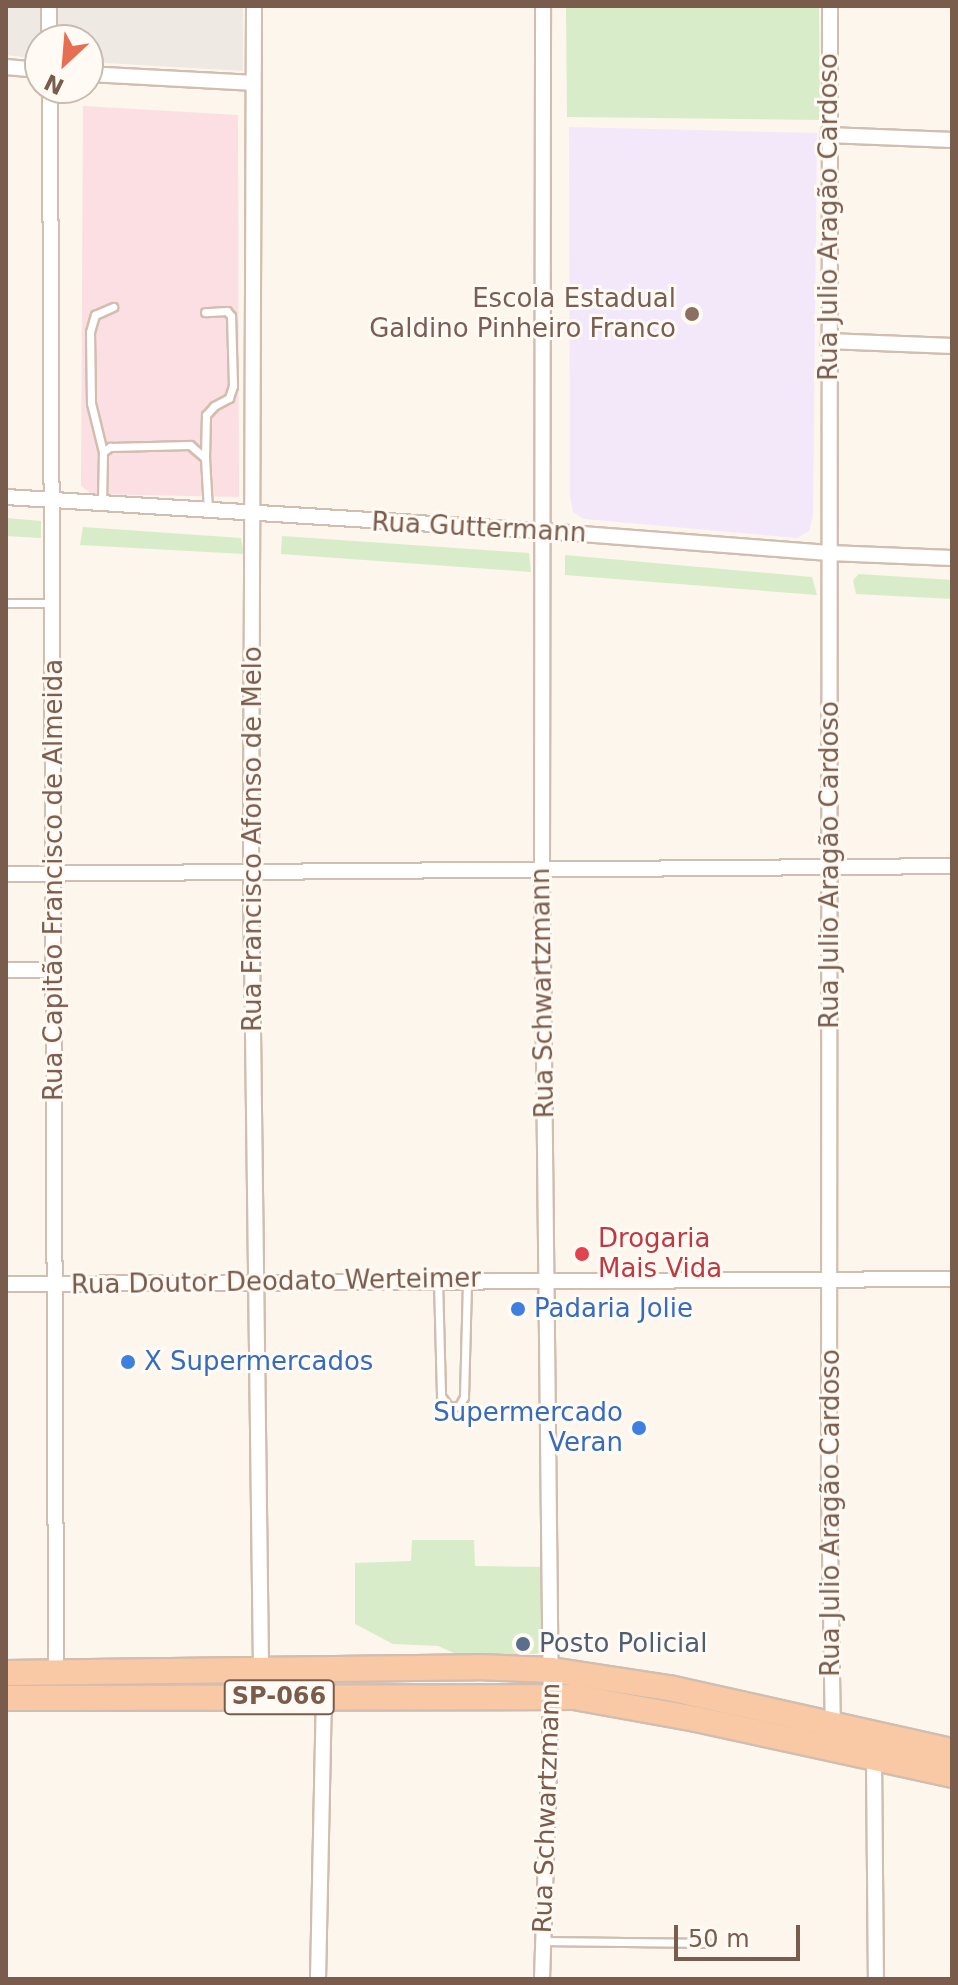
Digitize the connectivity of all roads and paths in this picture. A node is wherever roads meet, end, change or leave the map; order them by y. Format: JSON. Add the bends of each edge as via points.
{"nodes":[{"id":1,"x":254,"y":6,"type":"edge"},
{"id":2,"x":543,"y":6,"type":"edge"},
{"id":3,"x":830,"y":6,"type":"edge"},
{"id":4,"x":104,"y":75,"type":"edge"},
{"id":5,"x":253,"y":83,"type":"junction"},
{"id":6,"x":50,"y":104,"type":"edge"},
{"id":7,"x":828,"y":135,"type":"junction"},
{"id":8,"x":952,"y":140,"type":"edge"},
{"id":9,"x":113,"y":307,"type":"dead end"},
{"id":10,"x":205,"y":312,"type":"dead end"},
{"id":11,"x":828,"y":341,"type":"junction"},
{"id":12,"x":952,"y":346,"type":"edge"},
{"id":13,"x":103,"y":452,"type":"junction"},
{"id":14,"x":205,"y":458,"type":"junction"},
{"id":15,"x":6,"y":497,"type":"edge"},
{"id":16,"x":54,"y":500,"type":"junction"},
{"id":17,"x":102,"y":503,"type":"junction"},
{"id":18,"x":208,"y":510,"type":"junction"},
{"id":19,"x":254,"y":514,"type":"junction"},
{"id":20,"x":543,"y":531,"type":"junction"},
{"id":21,"x":829,"y":553,"type":"junction"},
{"id":22,"x":952,"y":558,"type":"edge"},
{"id":23,"x":6,"y":603,"type":"edge"},
{"id":24,"x":54,"y":603,"type":"junction"},
{"id":25,"x":952,"y":866,"type":"edge"},
{"id":26,"x":829,"y":867,"type":"junction"},
{"id":27,"x":542,"y":871,"type":"junction"},
{"id":28,"x":251,"y":872,"type":"junction"},
{"id":29,"x":6,"y":874,"type":"edge"},
{"id":30,"x":54,"y":874,"type":"junction"},
{"id":31,"x":6,"y":970,"type":"edge"},
{"id":32,"x":53,"y":970,"type":"junction"},
{"id":33,"x":547,"y":1279,"type":"junction"},
{"id":34,"x":831,"y":1279,"type":"junction"},
{"id":35,"x":952,"y":1279,"type":"edge"},
{"id":36,"x":438,"y":1280,"type":"junction"},
{"id":37,"x":467,"y":1280,"type":"junction"},
{"id":38,"x":257,"y":1282,"type":"junction"},
{"id":39,"x":6,"y":1284,"type":"edge"},
{"id":40,"x":54,"y":1284,"type":"junction"},
{"id":41,"x":551,"y":1670,"type":"junction"},
{"id":42,"x":261,"y":1671,"type":"junction"},
{"id":43,"x":56,"y":1672,"type":"junction"},
{"id":44,"x":6,"y":1673,"type":"edge"},
{"id":45,"x":551,"y":1696,"type":"junction"},
{"id":46,"x":324,"y":1697,"type":"junction"},
{"id":47,"x":6,"y":1698,"type":"edge"},
{"id":48,"x":833,"y":1724,"type":"junction"},
{"id":49,"x":843,"y":1751,"type":"junction"},
{"id":50,"x":952,"y":1751,"type":"edge"},
{"id":51,"x":874,"y":1758,"type":"junction"},
{"id":52,"x":952,"y":1775,"type":"edge"},
{"id":53,"x":543,"y":1941,"type":"junction"},
{"id":54,"x":707,"y":1943,"type":"dead end"},
{"id":55,"x":318,"y":1979,"type":"edge"},
{"id":56,"x":542,"y":1979,"type":"edge"},
{"id":57,"x":876,"y":1979,"type":"edge"}],
"edges":[{"from":1,"to":5,"type":"street","name":"Rua Francisco Afonso de Melo"},
{"from":2,"to":20,"type":"street","name":"Rua Schwartzmann"},
{"from":3,"to":7,"type":"street","name":"Rua Julio Aragão Cardoso"},
{"from":4,"to":5,"type":"street"},
{"from":5,"to":19,"type":"street","name":"Rua Francisco Afonso de Melo"},
{"from":6,"to":16,"type":"street","name":"Rua Capitão Francisco de Almeida"},
{"from":7,"to":8,"type":"street"},
{"from":7,"to":11,"type":"street","name":"Rua Julio Aragão Cardoso"},
{"from":9,"to":13,"type":"lane","via":[[95,315],[90,332],[91,403]]},
{"from":10,"to":14,"type":"lane","via":[[227,311],[231,316],[233,386],[229,398],[206,415]]},
{"from":11,"to":12,"type":"street"},
{"from":11,"to":21,"type":"street","name":"Rua Julio Aragão Cardoso"},
{"from":13,"to":14,"type":"lane","via":[[110,447],[190,445]]},
{"from":13,"to":17,"type":"lane"},
{"from":14,"to":18,"type":"lane"},
{"from":15,"to":16,"type":"street","name":"Rua Guttermann"},
{"from":16,"to":17,"type":"street","name":"Rua Guttermann"},
{"from":16,"to":24,"type":"street","name":"Rua Capitão Francisco de Almeida"},
{"from":17,"to":18,"type":"street","name":"Rua Guttermann"},
{"from":18,"to":19,"type":"street","name":"Rua Guttermann"},
{"from":19,"to":20,"type":"street","name":"Rua Guttermann"},
{"from":19,"to":28,"type":"street","name":"Rua Francisco Afonso de Melo"},
{"from":20,"to":21,"type":"street","name":"Rua Guttermann"},
{"from":20,"to":27,"type":"street","name":"Rua Schwartzmann"},
{"from":21,"to":22,"type":"street","name":"Rua Guttermann"},
{"from":21,"to":26,"type":"street","name":"Rua Julio Aragão Cardoso"},
{"from":23,"to":24,"type":"lane"},
{"from":24,"to":30,"type":"street","name":"Rua Capitão Francisco de Almeida"},
{"from":25,"to":26,"type":"street"},
{"from":26,"to":27,"type":"street"},
{"from":26,"to":34,"type":"street","name":"Rua Julio Aragão Cardoso"},
{"from":27,"to":28,"type":"street"},
{"from":27,"to":33,"type":"street","name":"Rua Schwartzmann"},
{"from":28,"to":30,"type":"street"},
{"from":28,"to":38,"type":"street","name":"Rua Francisco Afonso de Melo"},
{"from":29,"to":30,"type":"street"},
{"from":30,"to":32,"type":"street","name":"Rua Capitão Francisco de Almeida"},
{"from":31,"to":32,"type":"street"},
{"from":32,"to":40,"type":"street","name":"Rua Capitão Francisco de Almeida"},
{"from":33,"to":34,"type":"street","name":"Rua Doutor Deodato Werteimer"},
{"from":33,"to":37,"type":"street","name":"Rua Doutor Deodato Werteimer"},
{"from":33,"to":41,"type":"street","name":"Rua Schwartzmann"},
{"from":34,"to":35,"type":"street","name":"Rua Doutor Deodato Werteimer"},
{"from":34,"to":48,"type":"street","name":"Rua Julio Aragão Cardoso"},
{"from":36,"to":37,"type":"street","name":"Rua Doutor Deodato Werteimer"},
{"from":36,"to":37,"type":"lane","via":[[441,1396],[449,1407],[459,1406],[464,1397]]},
{"from":36,"to":38,"type":"street","name":"Rua Doutor Deodato Werteimer"},
{"from":38,"to":40,"type":"street","name":"Rua Doutor Deodato Werteimer"},
{"from":38,"to":42,"type":"street","name":"Rua Francisco Afonso de Melo"},
{"from":39,"to":40,"type":"street","name":"Rua Doutor Deodato Werteimer"},
{"from":40,"to":43,"type":"street","name":"Rua Capitão Francisco de Almeida"},
{"from":41,"to":42,"type":"highway","number":"SP-066"},
{"from":41,"to":45,"type":"street","name":"Rua Schwartzmann"},
{"from":41,"to":48,"type":"highway","number":"SP-066","via":[[669,1688]]},
{"from":42,"to":43,"type":"highway","number":"SP-066"},
{"from":43,"to":44,"type":"highway","number":"SP-066"},
{"from":45,"to":46,"type":"highway","number":"SP-066"},
{"from":45,"to":49,"type":"highway","number":"SP-066","via":[[645,1709]]},
{"from":45,"to":53,"type":"street","name":"Rua Schwartzmann"},
{"from":46,"to":47,"type":"highway","number":"SP-066"},
{"from":46,"to":55,"type":"street"},
{"from":48,"to":49,"type":"highway"},
{"from":48,"to":50,"type":"highway","number":"SP-066"},
{"from":49,"to":51,"type":"highway","number":"SP-066"},
{"from":51,"to":52,"type":"highway","number":"SP-066"},
{"from":51,"to":57,"type":"street"},
{"from":53,"to":54,"type":"lane"},
{"from":53,"to":56,"type":"street","name":"Rua Schwartzmann"}]}
